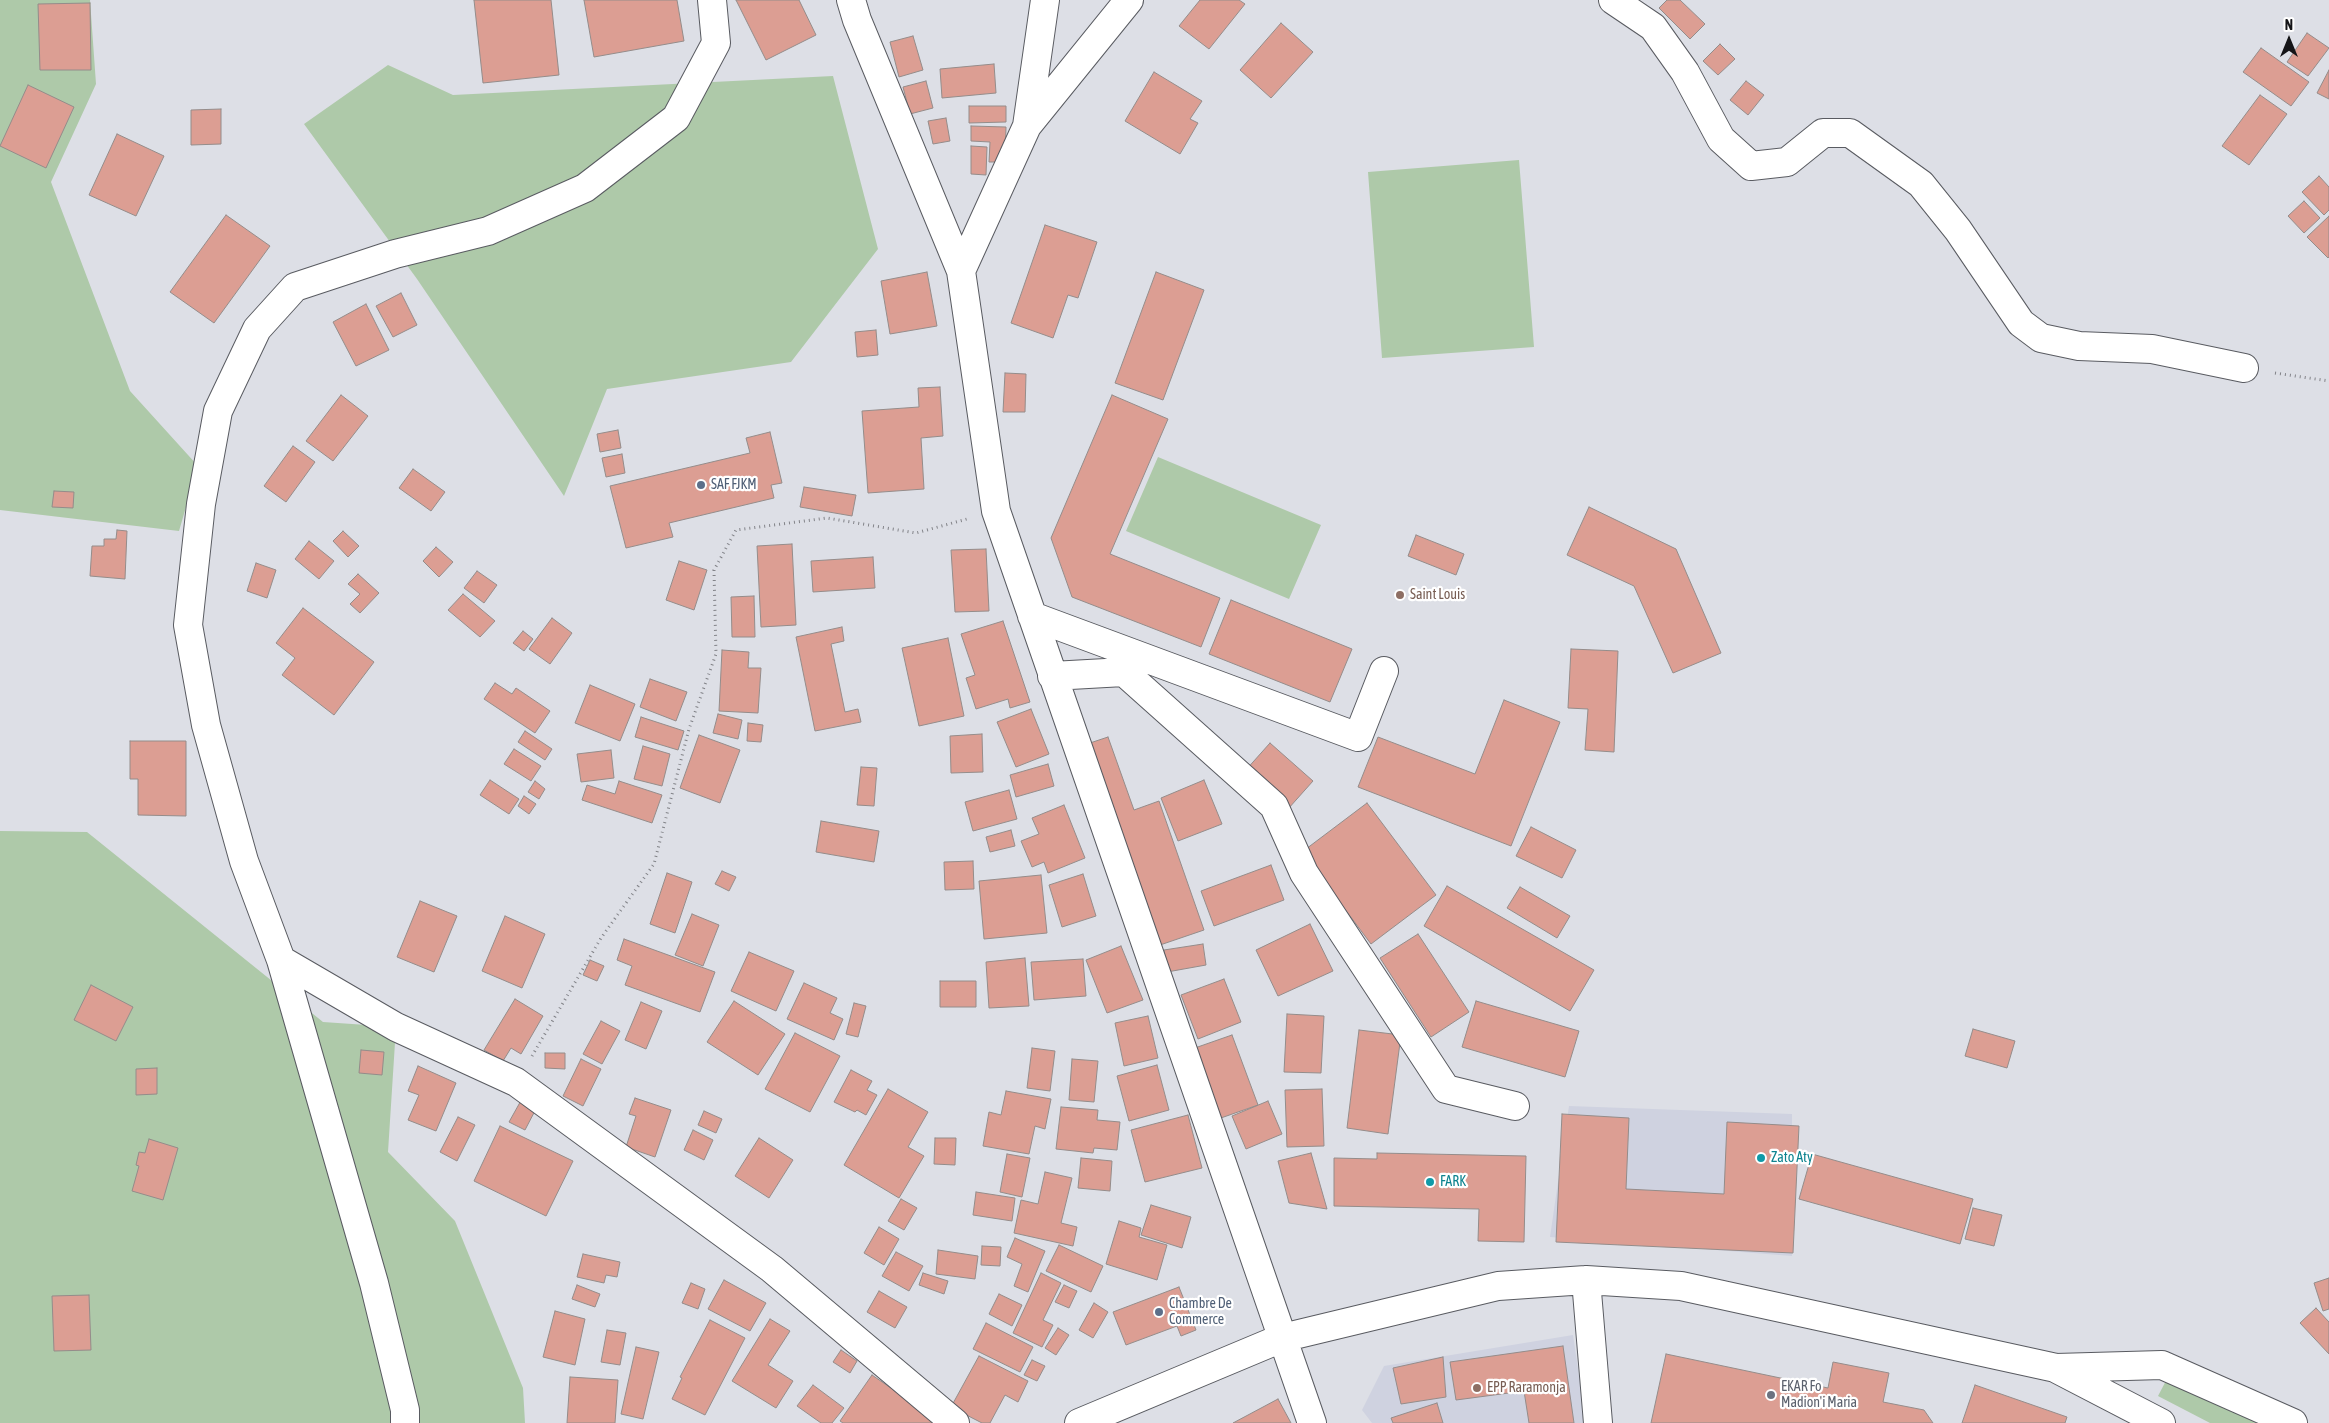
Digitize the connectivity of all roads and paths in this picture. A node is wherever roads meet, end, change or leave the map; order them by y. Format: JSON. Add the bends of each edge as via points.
{"nodes":[{"id":1,"x":712,"y":0,"type":"edge"},
{"id":2,"x":1045,"y":0,"type":"edge"},
{"id":3,"x":1129,"y":0,"type":"edge"},
{"id":4,"x":1613,"y":0,"type":"edge"},
{"id":5,"x":852,"y":7,"type":"edge"},
{"id":6,"x":1027,"y":126,"type":"junction"},
{"id":7,"x":961,"y":271,"type":"junction"},
{"id":8,"x":2244,"y":368,"type":"joint"},
{"id":9,"x":2329,"y":381,"type":"edge"},
{"id":10,"x":996,"y":511,"type":"junction"},
{"id":11,"x":1032,"y":616,"type":"junction"},
{"id":12,"x":1384,"y":671,"type":"dead end"},
{"id":13,"x":1052,"y":676,"type":"junction"},
{"id":14,"x":281,"y":960,"type":"junction"},
{"id":15,"x":516,"y":1082,"type":"junction"},
{"id":16,"x":1515,"y":1106,"type":"dead end"},
{"id":17,"x":1586,"y":1280,"type":"junction"},
{"id":18,"x":1282,"y":1338,"type":"junction"},
{"id":19,"x":2056,"y":1368,"type":"junction"},
{"id":20,"x":406,"y":1423,"type":"edge"},
{"id":21,"x":955,"y":1423,"type":"edge"},
{"id":22,"x":1079,"y":1423,"type":"edge"},
{"id":23,"x":1312,"y":1423,"type":"edge"},
{"id":24,"x":1598,"y":1423,"type":"edge"},
{"id":25,"x":2161,"y":1423,"type":"edge"},
{"id":26,"x":2293,"y":1423,"type":"edge"}],
"edges":[{"from":1,"to":14,"type":"street","via":[[716,44],[676,118],[585,188],[567,196],[488,231],[395,254],[295,287],[257,329],[218,411],[200,504],[188,625],[206,724],[244,861]]},
{"from":2,"to":6,"type":"street"},
{"from":3,"to":6,"type":"street"},
{"from":4,"to":8,"type":"street","via":[[1653,27],[1684,72],[1721,139],[1751,166],[1787,162],[1823,132],[1850,133],[1921,184],[1958,230],[2021,323],[2041,338],[2079,346],[2152,349]]},
{"from":5,"to":7,"type":"street"},
{"from":6,"to":7,"type":"street"},
{"from":7,"to":10,"type":"street"},
{"from":8,"to":9,"type":"path"},
{"from":10,"to":11,"type":"street"},
{"from":10,"to":15,"type":"path","via":[[916,533],[827,518],[736,530],[714,570],[716,654],[689,729],[654,864],[601,938]]},
{"from":11,"to":12,"type":"street","via":[[1358,737]]},
{"from":11,"to":13,"type":"street"},
{"from":13,"to":16,"type":"street","via":[[1124,672],[1274,806],[1304,873],[1446,1090]]},
{"from":13,"to":18,"type":"street"},
{"from":14,"to":15,"type":"street","via":[[396,1027]]},
{"from":14,"to":20,"type":"street","via":[[374,1283]]},
{"from":15,"to":21,"type":"street","via":[[772,1269]]},
{"from":17,"to":18,"type":"street","via":[[1498,1286]]},
{"from":17,"to":19,"type":"street","via":[[1681,1286]]},
{"from":17,"to":24,"type":"street"},
{"from":18,"to":22,"type":"street"},
{"from":18,"to":23,"type":"street"},
{"from":19,"to":25,"type":"street"},
{"from":19,"to":26,"type":"street","via":[[2162,1365]]}]}
